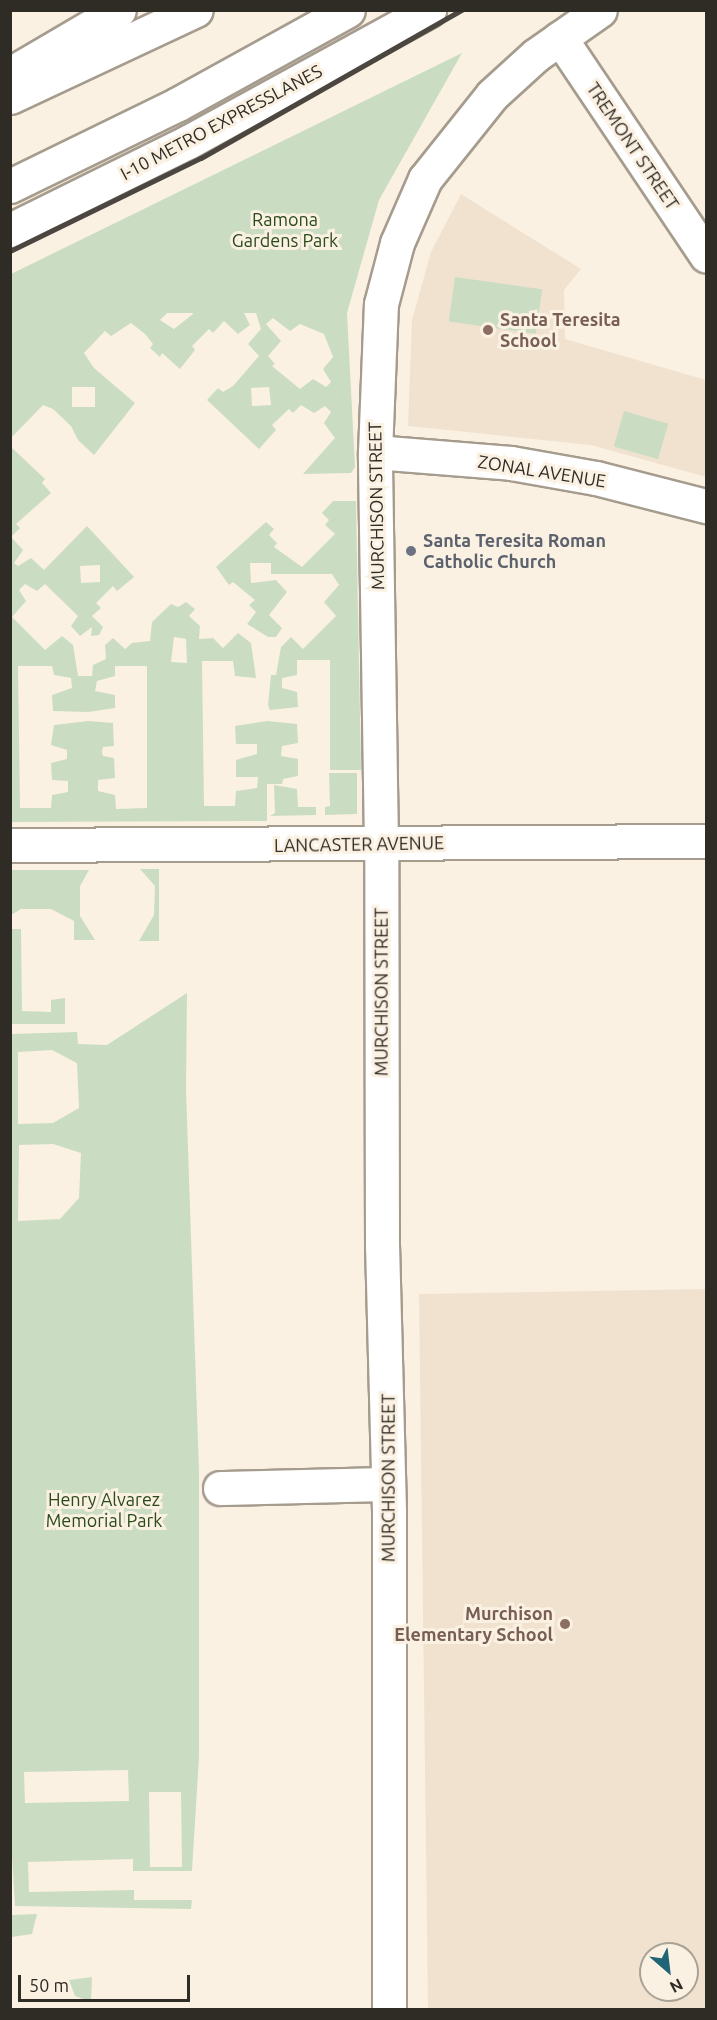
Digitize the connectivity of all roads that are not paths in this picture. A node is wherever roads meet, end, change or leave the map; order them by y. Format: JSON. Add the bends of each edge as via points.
{"nodes":[{"id":1,"x":118,"y":10,"type":"edge"},
{"id":2,"x":196,"y":10,"type":"edge"},
{"id":3,"x":348,"y":10,"type":"edge"},
{"id":4,"x":429,"y":10,"type":"edge"},
{"id":5,"x":600,"y":10,"type":"edge"},
{"id":6,"x":560,"y":38,"type":"junction"},
{"id":7,"x":10,"y":74,"type":"edge"},
{"id":8,"x":10,"y":97,"type":"edge"},
{"id":9,"x":10,"y":186,"type":"edge"},
{"id":10,"x":10,"y":230,"type":"edge"},
{"id":11,"x":706,"y":255,"type":"edge"},
{"id":12,"x":375,"y":452,"type":"junction"},
{"id":13,"x":706,"y":506,"type":"edge"},
{"id":14,"x":706,"y":841,"type":"edge"},
{"id":15,"x":10,"y":845,"type":"edge"},
{"id":16,"x":381,"y":845,"type":"junction"},
{"id":17,"x":388,"y":1484,"type":"junction"},
{"id":18,"x":220,"y":1488,"type":"dead end"},
{"id":19,"x":389,"y":2010,"type":"edge"}],
"edges":[{"from":1,"to":7,"type":"main road"},
{"from":2,"to":8,"type":"main road"},
{"from":3,"to":9,"type":"main road","name":"I-10 METRO EXPRESSLANES","via":[[178,104]]},
{"from":4,"to":10,"type":"main road","name":"I-10 METRO EXPRESSLANES","via":[[188,142]]},
{"from":5,"to":6,"type":"main road","name":"MURCHISON STREET"},
{"from":6,"to":11,"type":"main road","name":"TREMONT STREET"},
{"from":6,"to":12,"type":"main road","name":"MURCHISON STREET","via":[[492,95],[425,179],[397,243],[381,304]]},
{"from":12,"to":13,"type":"main road","name":"ZONAL AVENUE","via":[[511,463],[596,478]]},
{"from":12,"to":16,"type":"main road","name":"MURCHISON STREET"},
{"from":14,"to":16,"type":"main road","name":"LANCASTER AVENUE"},
{"from":15,"to":16,"type":"main road","name":"LANCASTER AVENUE"},
{"from":16,"to":17,"type":"main road","name":"MURCHISON STREET","via":[[381,1235]]},
{"from":17,"to":18,"type":"main road"},
{"from":17,"to":19,"type":"main road","name":"MURCHISON STREET"}]}
